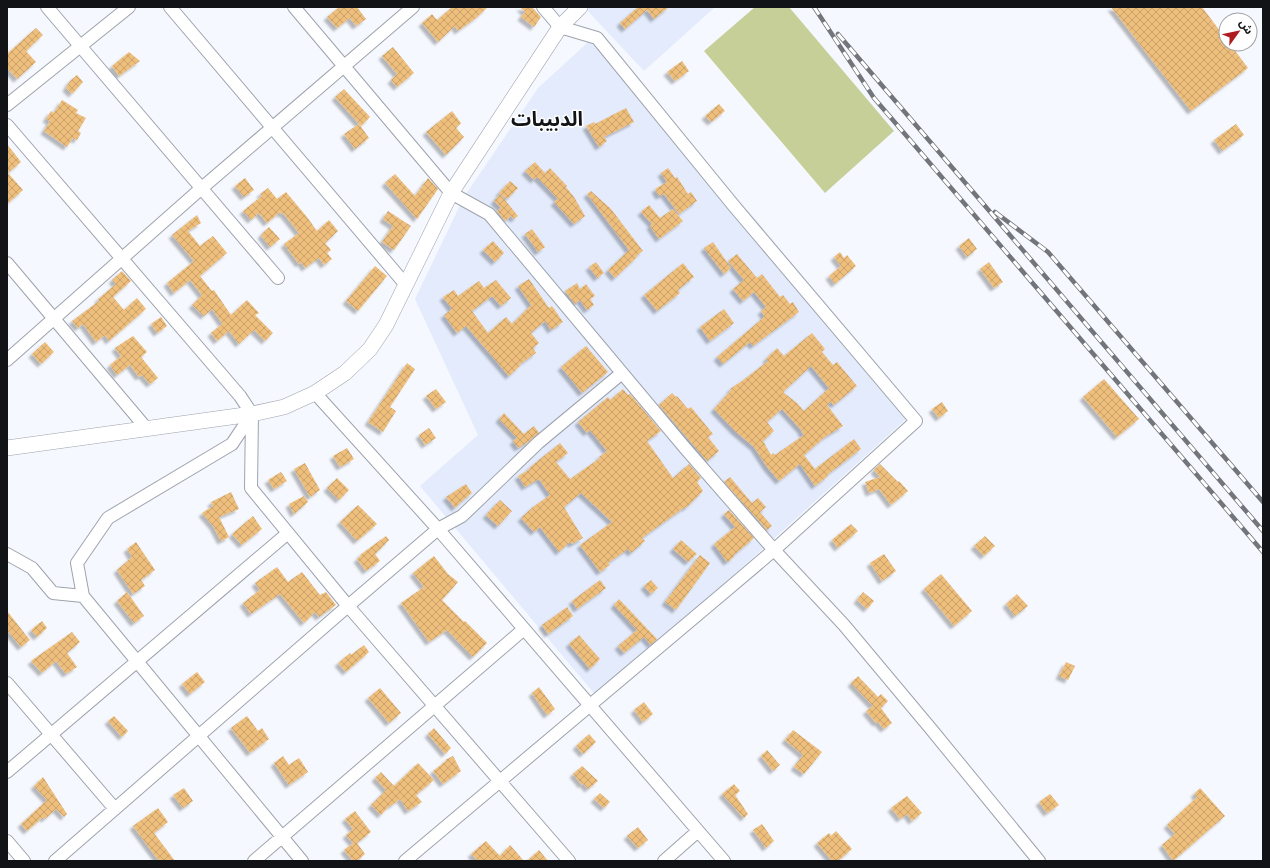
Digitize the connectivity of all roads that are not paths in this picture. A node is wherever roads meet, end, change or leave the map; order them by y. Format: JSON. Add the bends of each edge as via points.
{"nodes":[{"id":1,"x":47,"y":7,"type":"edge"},
{"id":2,"x":129,"y":7,"type":"edge"},
{"id":3,"x":170,"y":7,"type":"edge"},
{"id":4,"x":294,"y":7,"type":"edge"},
{"id":5,"x":413,"y":7,"type":"edge"},
{"id":6,"x":543,"y":7,"type":"edge"},
{"id":7,"x":580,"y":7,"type":"edge"},
{"id":8,"x":560,"y":27,"type":"junction"},
{"id":9,"x":80,"y":46,"type":"junction"},
{"id":10,"x":344,"y":67,"type":"junction"},
{"id":11,"x":7,"y":105,"type":"edge"},
{"id":12,"x":7,"y":125,"type":"edge"},
{"id":13,"x":272,"y":128,"type":"junction"},
{"id":14,"x":202,"y":188,"type":"junction"},
{"id":15,"x":451,"y":193,"type":"junction"},
{"id":16,"x":122,"y":259,"type":"junction"},
{"id":17,"x":7,"y":263,"type":"edge"},
{"id":18,"x":278,"y":278,"type":"dead end"},
{"id":19,"x":406,"y":285,"type":"junction"},
{"id":20,"x":54,"y":319,"type":"junction"},
{"id":21,"x":7,"y":360,"type":"edge"},
{"id":22,"x":622,"y":373,"type":"junction"},
{"id":23,"x":315,"y":393,"type":"junction"},
{"id":24,"x":252,"y":414,"type":"junction"},
{"id":25,"x":147,"y":429,"type":"junction"},
{"id":26,"x":7,"y":448,"type":"edge"},
{"id":27,"x":438,"y":529,"type":"junction"},
{"id":28,"x":288,"y":533,"type":"junction"},
{"id":29,"x":774,"y":550,"type":"junction"},
{"id":30,"x":7,"y":554,"type":"edge"},
{"id":31,"x":83,"y":596,"type":"junction"},
{"id":32,"x":348,"y":606,"type":"junction"},
{"id":33,"x":524,"y":629,"type":"junction"},
{"id":34,"x":136,"y":662,"type":"junction"},
{"id":35,"x":7,"y":683,"type":"edge"},
{"id":36,"x":435,"y":705,"type":"junction"},
{"id":37,"x":590,"y":707,"type":"junction"},
{"id":38,"x":50,"y":735,"type":"junction"},
{"id":39,"x":200,"y":736,"type":"junction"},
{"id":40,"x":7,"y":772,"type":"edge"},
{"id":41,"x":500,"y":781,"type":"junction"},
{"id":42,"x":115,"y":809,"type":"junction"},
{"id":43,"x":698,"y":831,"type":"junction"},
{"id":44,"x":282,"y":837,"type":"junction"},
{"id":45,"x":7,"y":841,"type":"edge"},
{"id":46,"x":24,"y":861,"type":"edge"},
{"id":47,"x":55,"y":861,"type":"edge"},
{"id":48,"x":254,"y":861,"type":"edge"},
{"id":49,"x":302,"y":861,"type":"edge"},
{"id":50,"x":405,"y":861,"type":"edge"},
{"id":51,"x":568,"y":861,"type":"edge"},
{"id":52,"x":664,"y":861,"type":"edge"},
{"id":53,"x":724,"y":861,"type":"edge"},
{"id":54,"x":1039,"y":861,"type":"edge"}],
"edges":[{"from":1,"to":9,"type":"street"},
{"from":2,"to":9,"type":"street"},
{"from":3,"to":13,"type":"street"},
{"from":4,"to":10,"type":"street"},
{"from":5,"to":10,"type":"street"},
{"from":6,"to":8,"type":"street"},
{"from":7,"to":8,"type":"main road"},
{"from":8,"to":15,"type":"main road"},
{"from":8,"to":29,"type":"street","via":[[597,38],[734,206],[916,421]]},
{"from":9,"to":11,"type":"street"},
{"from":9,"to":14,"type":"street"},
{"from":10,"to":13,"type":"street"},
{"from":10,"to":15,"type":"street"},
{"from":12,"to":16,"type":"street"},
{"from":13,"to":14,"type":"street"},
{"from":13,"to":19,"type":"street"},
{"from":14,"to":16,"type":"street"},
{"from":14,"to":18,"type":"street"},
{"from":15,"to":19,"type":"main road"},
{"from":15,"to":22,"type":"street","via":[[489,214]]},
{"from":16,"to":20,"type":"street"},
{"from":16,"to":24,"type":"street","via":[[240,396]]},
{"from":17,"to":20,"type":"street"},
{"from":19,"to":23,"type":"main road","via":[[386,325],[370,349],[345,373]]},
{"from":20,"to":21,"type":"street"},
{"from":20,"to":25,"type":"street"},
{"from":22,"to":27,"type":"street","via":[[539,442],[462,516]]},
{"from":22,"to":29,"type":"street"},
{"from":23,"to":24,"type":"main road","via":[[284,408]]},
{"from":23,"to":27,"type":"street"},
{"from":24,"to":25,"type":"main road"},
{"from":24,"to":28,"type":"street","via":[[251,488]]},
{"from":24,"to":31,"type":"street","via":[[232,444],[108,518],[77,563]]},
{"from":25,"to":26,"type":"main road"},
{"from":27,"to":32,"type":"street"},
{"from":27,"to":33,"type":"street"},
{"from":28,"to":32,"type":"street"},
{"from":28,"to":34,"type":"street"},
{"from":29,"to":37,"type":"street"},
{"from":29,"to":54,"type":"street","via":[[844,625]]},
{"from":30,"to":31,"type":"street","via":[[32,568],[53,593]]},
{"from":31,"to":34,"type":"street"},
{"from":32,"to":36,"type":"street"},
{"from":32,"to":39,"type":"street"},
{"from":33,"to":36,"type":"street"},
{"from":33,"to":37,"type":"street"},
{"from":34,"to":38,"type":"street"},
{"from":34,"to":39,"type":"street"},
{"from":35,"to":38,"type":"street"},
{"from":36,"to":41,"type":"street"},
{"from":36,"to":44,"type":"street"},
{"from":37,"to":41,"type":"street"},
{"from":37,"to":43,"type":"street"},
{"from":38,"to":40,"type":"street"},
{"from":38,"to":42,"type":"street"},
{"from":39,"to":42,"type":"street"},
{"from":39,"to":44,"type":"street"},
{"from":41,"to":50,"type":"street"},
{"from":41,"to":51,"type":"street"},
{"from":42,"to":47,"type":"street"},
{"from":43,"to":52,"type":"street"},
{"from":43,"to":53,"type":"street"},
{"from":44,"to":48,"type":"street"},
{"from":44,"to":49,"type":"street"},
{"from":45,"to":46,"type":"street"}]}
